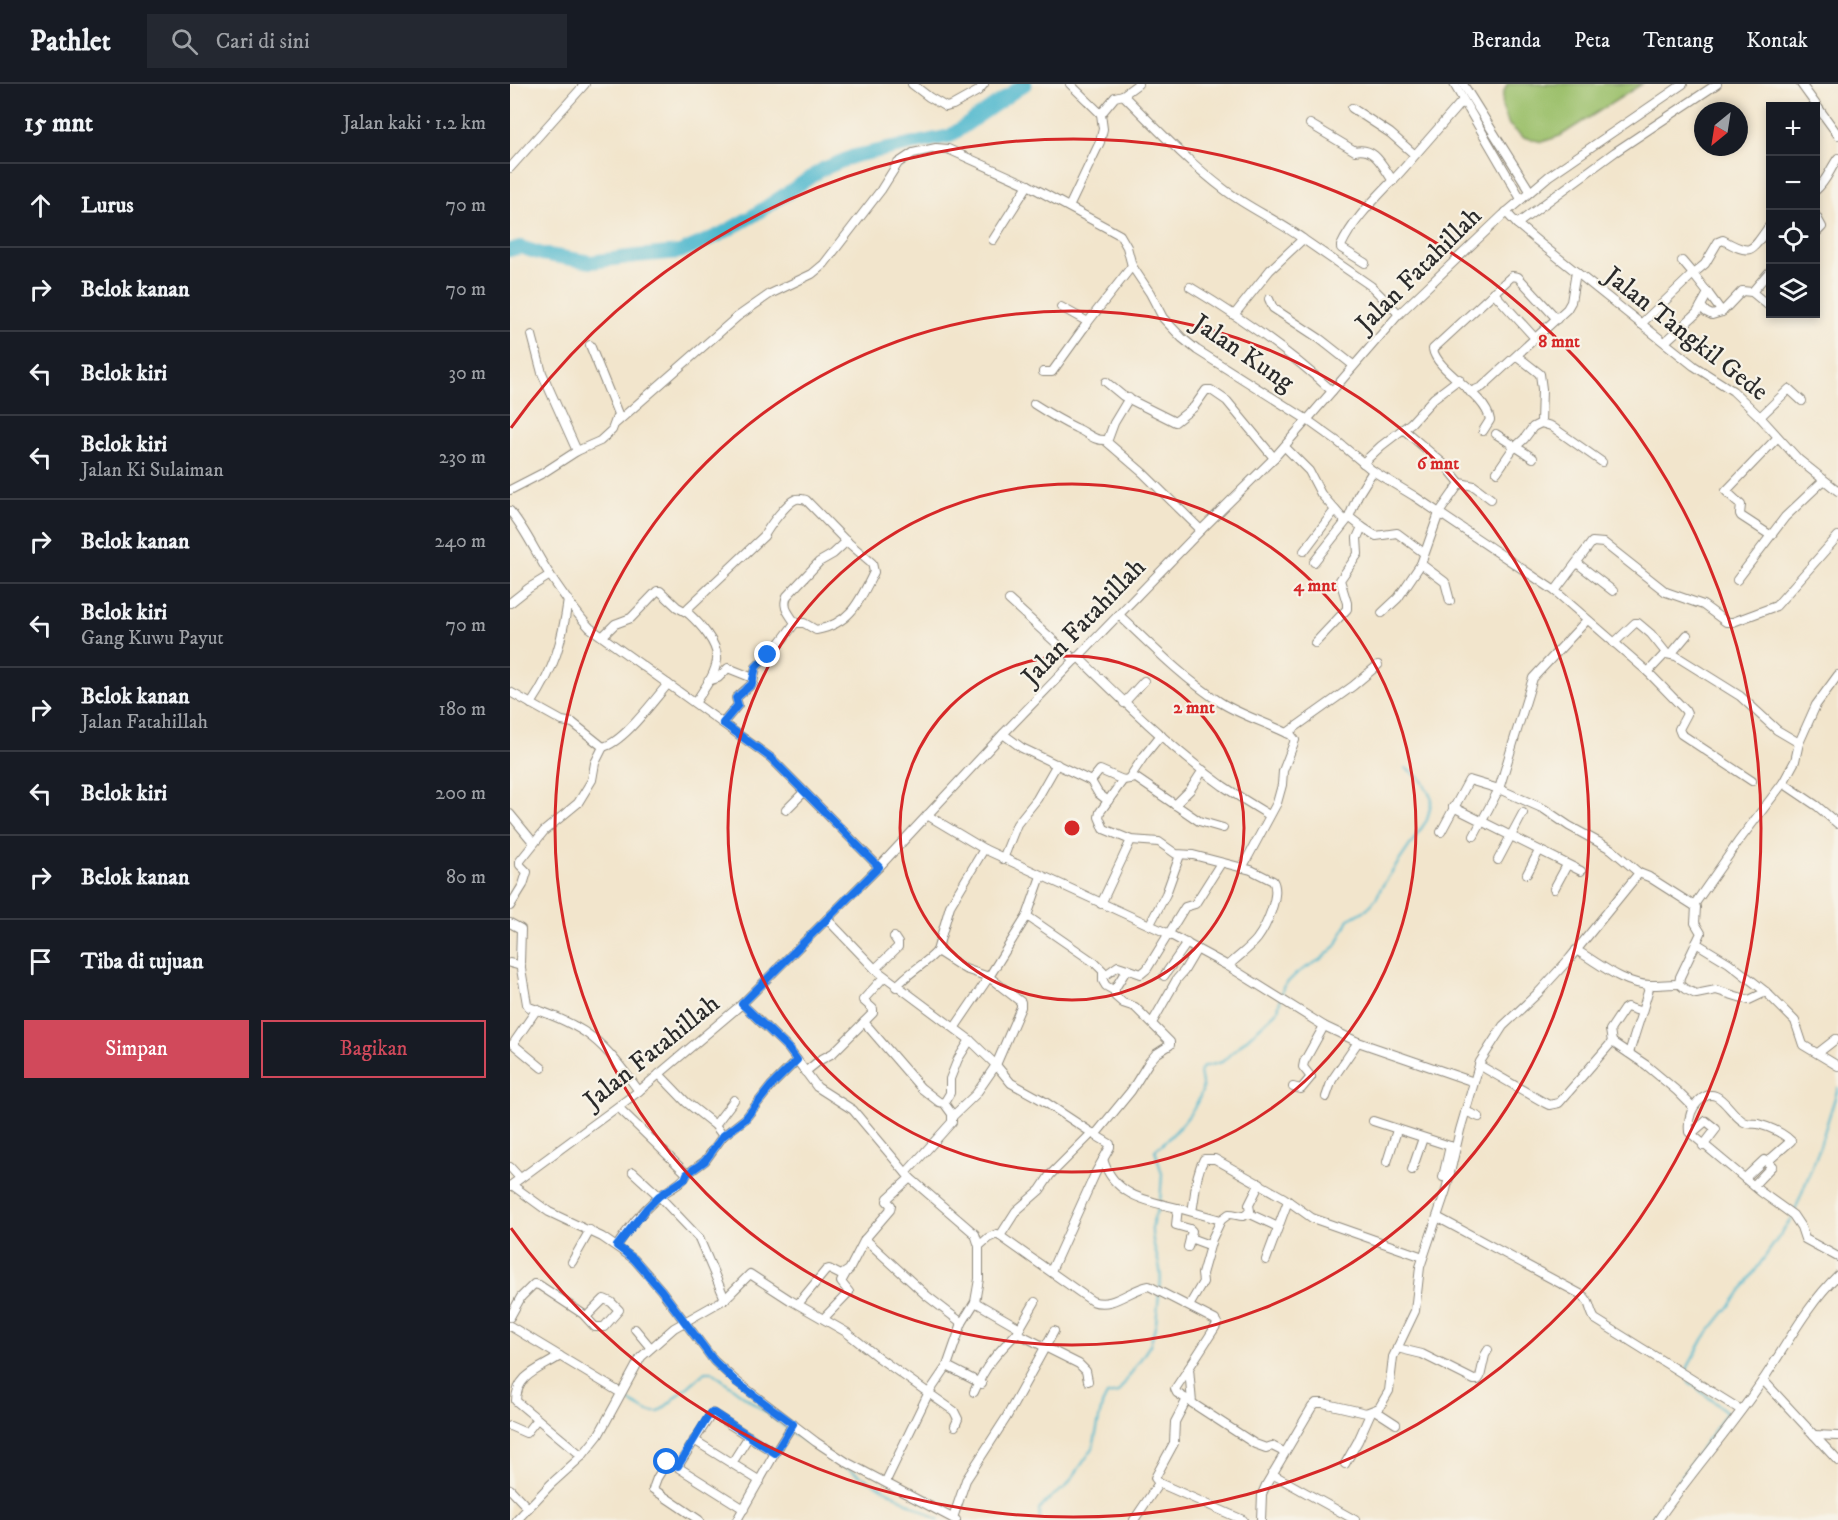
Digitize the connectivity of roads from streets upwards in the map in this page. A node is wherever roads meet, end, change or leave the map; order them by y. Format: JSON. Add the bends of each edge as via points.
{"nodes":[{"id":1,"x":585,"y":84,"type":"edge"},
{"id":2,"x":912,"y":84,"type":"edge"},
{"id":3,"x":984,"y":84,"type":"edge"},
{"id":4,"x":1070,"y":84,"type":"edge"},
{"id":5,"x":1138,"y":84,"type":"edge"},
{"id":6,"x":1454,"y":84,"type":"edge"},
{"id":7,"x":1462,"y":84,"type":"edge"},
{"id":8,"x":1683,"y":84,"type":"edge"},
{"id":9,"x":1717,"y":84,"type":"edge"},
{"id":10,"x":1801,"y":84,"type":"edge"},
{"id":11,"x":1123,"y":95,"type":"junction"},
{"id":12,"x":1462,"y":100,"type":"junction"},
{"id":13,"x":1352,"y":108,"type":"dead end"},
{"id":14,"x":1101,"y":114,"type":"junction"},
{"id":15,"x":1310,"y":124,"type":"dead end"},
{"id":16,"x":1838,"y":135,"type":"edge"},
{"id":17,"x":1415,"y":155,"type":"junction"},
{"id":18,"x":1838,"y":158,"type":"edge"},
{"id":19,"x":510,"y":168,"type":"edge"},
{"id":20,"x":1393,"y":181,"type":"junction"},
{"id":21,"x":1028,"y":185,"type":"junction"},
{"id":22,"x":1820,"y":187,"type":"edge"},
{"id":23,"x":1530,"y":191,"type":"junction"},
{"id":24,"x":1521,"y":199,"type":"junction"},
{"id":25,"x":1069,"y":207,"type":"junction"},
{"id":26,"x":1506,"y":212,"type":"junction"},
{"id":27,"x":1517,"y":224,"type":"junction"},
{"id":28,"x":1766,"y":231,"type":"edge"},
{"id":29,"x":1303,"y":239,"type":"junction"},
{"id":30,"x":993,"y":240,"type":"dead end"},
{"id":31,"x":1682,"y":261,"type":"dead end"},
{"id":32,"x":1365,"y":263,"type":"dead end"},
{"id":33,"x":1132,"y":266,"type":"junction"},
{"id":34,"x":1576,"y":272,"type":"junction"},
{"id":35,"x":1693,"y":274,"type":"junction"},
{"id":36,"x":1766,"y":276,"type":"edge"},
{"id":37,"x":1190,"y":287,"type":"dead end"},
{"id":38,"x":1493,"y":292,"type":"junction"},
{"id":39,"x":1752,"y":292,"type":"junction"},
{"id":40,"x":1707,"y":293,"type":"junction"},
{"id":41,"x":1269,"y":299,"type":"dead end"},
{"id":42,"x":1766,"y":304,"type":"edge"},
{"id":43,"x":1701,"y":306,"type":"junction"},
{"id":44,"x":1062,"y":307,"type":"dead end"},
{"id":45,"x":1722,"y":312,"type":"junction"},
{"id":46,"x":1399,"y":314,"type":"junction"},
{"id":47,"x":1234,"y":315,"type":"junction"},
{"id":48,"x":1557,"y":319,"type":"junction"},
{"id":49,"x":1088,"y":322,"type":"junction"},
{"id":50,"x":1641,"y":324,"type":"junction"},
{"id":51,"x":532,"y":335,"type":"dead end"},
{"id":52,"x":1535,"y":338,"type":"junction"},
{"id":53,"x":1665,"y":342,"type":"junction"},
{"id":54,"x":590,"y":345,"type":"dead end"},
{"id":55,"x":1517,"y":356,"type":"junction"},
{"id":56,"x":1353,"y":365,"type":"junction"},
{"id":57,"x":1042,"y":372,"type":"dead end"},
{"id":58,"x":1459,"y":379,"type":"junction"},
{"id":59,"x":1106,"y":382,"type":"dead end"},
{"id":60,"x":1332,"y":391,"type":"junction"},
{"id":61,"x":1470,"y":392,"type":"junction"},
{"id":62,"x":1129,"y":398,"type":"junction"},
{"id":63,"x":1802,"y":401,"type":"dead end"},
{"id":64,"x":1034,"y":404,"type":"dead end"},
{"id":65,"x":1760,"y":417,"type":"junction"},
{"id":66,"x":1306,"y":419,"type":"junction"},
{"id":67,"x":616,"y":423,"type":"junction"},
{"id":68,"x":1541,"y":423,"type":"junction"},
{"id":69,"x":1402,"y":429,"type":"junction"},
{"id":70,"x":1483,"y":431,"type":"dead end"},
{"id":71,"x":1496,"y":434,"type":"dead end"},
{"id":72,"x":1777,"y":438,"type":"junction"},
{"id":73,"x":1107,"y":440,"type":"junction"},
{"id":74,"x":1516,"y":446,"type":"junction"},
{"id":75,"x":1285,"y":447,"type":"junction"},
{"id":76,"x":577,"y":451,"type":"junction"},
{"id":77,"x":1274,"y":458,"type":"junction"},
{"id":78,"x":1533,"y":458,"type":"dead end"},
{"id":79,"x":1602,"y":462,"type":"dead end"},
{"id":80,"x":1363,"y":463,"type":"junction"},
{"id":81,"x":1372,"y":471,"type":"junction"},
{"id":82,"x":1497,"y":472,"type":"dead end"},
{"id":83,"x":1823,"y":480,"type":"junction"},
{"id":84,"x":1461,"y":483,"type":"junction"},
{"id":85,"x":1836,"y":487,"type":"edge"},
{"id":86,"x":510,"y":490,"type":"edge"},
{"id":87,"x":1491,"y":499,"type":"dead end"},
{"id":88,"x":1335,"y":510,"type":"junction"},
{"id":89,"x":510,"y":511,"type":"edge"},
{"id":90,"x":1439,"y":513,"type":"junction"},
{"id":91,"x":1347,"y":519,"type":"junction"},
{"id":92,"x":1362,"y":527,"type":"junction"},
{"id":93,"x":1201,"y":530,"type":"junction"},
{"id":94,"x":1770,"y":535,"type":"junction"},
{"id":95,"x":1838,"y":536,"type":"edge"},
{"id":96,"x":847,"y":541,"type":"junction"},
{"id":97,"x":1304,"y":551,"type":"dead end"},
{"id":98,"x":1424,"y":553,"type":"junction"},
{"id":99,"x":1314,"y":562,"type":"dead end"},
{"id":100,"x":1577,"y":563,"type":"junction"},
{"id":101,"x":1421,"y":564,"type":"junction"},
{"id":102,"x":550,"y":575,"type":"junction"},
{"id":103,"x":1737,"y":580,"type":"dead end"},
{"id":104,"x":1555,"y":591,"type":"junction"},
{"id":105,"x":1613,"y":591,"type":"dead end"},
{"id":106,"x":566,"y":597,"type":"junction"},
{"id":107,"x":1009,"y":600,"type":"dead end"},
{"id":108,"x":1450,"y":601,"type":"dead end"},
{"id":109,"x":510,"y":603,"type":"edge"},
{"id":110,"x":687,"y":613,"type":"junction"},
{"id":111,"x":1382,"y":613,"type":"dead end"},
{"id":112,"x":1119,"y":615,"type":"junction"},
{"id":113,"x":1587,"y":620,"type":"junction"},
{"id":114,"x":795,"y":623,"type":"junction"},
{"id":115,"x":603,"y":636,"type":"junction"},
{"id":116,"x":1687,"y":636,"type":"dead end"},
{"id":117,"x":1315,"y":643,"type":"dead end"},
{"id":118,"x":1614,"y":643,"type":"junction"},
{"id":119,"x":1669,"y":654,"type":"junction"},
{"id":120,"x":1076,"y":659,"type":"junction"},
{"id":121,"x":1378,"y":664,"type":"dead end"},
{"id":122,"x":1648,"y":672,"type":"junction"},
{"id":123,"x":1838,"y":675,"type":"edge"},
{"id":124,"x":753,"y":678,"type":"junction"},
{"id":125,"x":708,"y":681,"type":"junction"},
{"id":126,"x":1144,"y":681,"type":"dead end"},
{"id":127,"x":668,"y":684,"type":"junction"},
{"id":128,"x":510,"y":692,"type":"edge"},
{"id":129,"x":695,"y":703,"type":"junction"},
{"id":130,"x":1124,"y":703,"type":"junction"},
{"id":131,"x":531,"y":704,"type":"junction"},
{"id":132,"x":723,"y":723,"type":"junction"},
{"id":133,"x":1287,"y":733,"type":"junction"},
{"id":134,"x":1003,"y":734,"type":"junction"},
{"id":135,"x":1161,"y":735,"type":"junction"},
{"id":136,"x":1800,"y":742,"type":"junction"},
{"id":137,"x":603,"y":747,"type":"junction"},
{"id":138,"x":1058,"y":764,"type":"junction"},
{"id":139,"x":1203,"y":770,"type":"junction"},
{"id":140,"x":1126,"y":779,"type":"junction"},
{"id":141,"x":1091,"y":781,"type":"junction"},
{"id":142,"x":1752,"y":781,"type":"dead end"},
{"id":143,"x":1783,"y":783,"type":"junction"},
{"id":144,"x":1499,"y":789,"type":"junction"},
{"id":145,"x":804,"y":792,"type":"junction"},
{"id":146,"x":1108,"y":801,"type":"junction"},
{"id":147,"x":1175,"y":805,"type":"junction"},
{"id":148,"x":1453,"y":807,"type":"junction"},
{"id":149,"x":786,"y":810,"type":"dead end"},
{"id":150,"x":1523,"y":813,"type":"dead end"},
{"id":151,"x":510,"y":814,"type":"edge"},
{"id":152,"x":927,"y":815,"type":"junction"},
{"id":153,"x":1269,"y":815,"type":"junction"},
{"id":154,"x":1482,"y":821,"type":"junction"},
{"id":155,"x":1838,"y":824,"type":"edge"},
{"id":156,"x":1223,"y":828,"type":"dead end"},
{"id":157,"x":1441,"y":832,"type":"dead end"},
{"id":158,"x":1511,"y":835,"type":"junction"},
{"id":159,"x":1474,"y":836,"type":"dead end"},
{"id":160,"x":1131,"y":840,"type":"junction"},
{"id":161,"x":533,"y":842,"type":"junction"},
{"id":162,"x":984,"y":849,"type":"junction"},
{"id":163,"x":1539,"y":851,"type":"junction"},
{"id":164,"x":1180,"y":855,"type":"junction"},
{"id":165,"x":1003,"y":859,"type":"junction"},
{"id":166,"x":1498,"y":860,"type":"dead end"},
{"id":167,"x":1221,"y":863,"type":"junction"},
{"id":168,"x":1567,"y":865,"type":"junction"},
{"id":169,"x":879,"y":867,"type":"junction"},
{"id":170,"x":1242,"y":868,"type":"junction"},
{"id":171,"x":1581,"y":871,"type":"dead end"},
{"id":172,"x":1638,"y":873,"type":"junction"},
{"id":173,"x":1527,"y":874,"type":"dead end"},
{"id":174,"x":1041,"y":876,"type":"junction"},
{"id":175,"x":1554,"y":890,"type":"dead end"},
{"id":176,"x":1101,"y":904,"type":"junction"},
{"id":177,"x":1694,"y":905,"type":"junction"},
{"id":178,"x":510,"y":906,"type":"edge"},
{"id":179,"x":1027,"y":916,"type":"junction"},
{"id":180,"x":827,"y":919,"type":"junction"},
{"id":181,"x":510,"y":923,"type":"edge"},
{"id":182,"x":1150,"y":924,"type":"junction"},
{"id":183,"x":1169,"y":934,"type":"junction"},
{"id":184,"x":894,"y":937,"type":"dead end"},
{"id":185,"x":1696,"y":943,"type":"junction"},
{"id":186,"x":1187,"y":944,"type":"junction"},
{"id":187,"x":1197,"y":949,"type":"junction"},
{"id":188,"x":1576,"y":950,"type":"junction"},
{"id":189,"x":937,"y":951,"type":"junction"},
{"id":190,"x":510,"y":963,"type":"edge"},
{"id":191,"x":520,"y":966,"type":"junction"},
{"id":192,"x":1228,"y":966,"type":"junction"},
{"id":193,"x":875,"y":969,"type":"junction"},
{"id":194,"x":1127,"y":969,"type":"junction"},
{"id":195,"x":1104,"y":975,"type":"junction"},
{"id":196,"x":1164,"y":976,"type":"dead end"},
{"id":197,"x":884,"y":977,"type":"junction"},
{"id":198,"x":989,"y":977,"type":"junction"},
{"id":199,"x":1679,"y":984,"type":"junction"},
{"id":200,"x":1650,"y":985,"type":"junction"},
{"id":201,"x":896,"y":987,"type":"junction"},
{"id":202,"x":1114,"y":990,"type":"junction"},
{"id":203,"x":1766,"y":993,"type":"junction"},
{"id":204,"x":742,"y":1004,"type":"junction"},
{"id":205,"x":537,"y":1009,"type":"junction"},
{"id":206,"x":1642,"y":1012,"type":"junction"},
{"id":207,"x":864,"y":1022,"type":"junction"},
{"id":208,"x":1152,"y":1023,"type":"junction"},
{"id":209,"x":1324,"y":1026,"type":"junction"},
{"id":210,"x":955,"y":1028,"type":"junction"},
{"id":211,"x":1836,"y":1039,"type":"dead end"},
{"id":212,"x":970,"y":1040,"type":"junction"},
{"id":213,"x":1358,"y":1042,"type":"junction"},
{"id":214,"x":1612,"y":1042,"type":"junction"},
{"id":215,"x":1629,"y":1053,"type":"junction"},
{"id":216,"x":1818,"y":1053,"type":"junction"},
{"id":217,"x":797,"y":1060,"type":"junction"},
{"id":218,"x":996,"y":1065,"type":"junction"},
{"id":219,"x":1479,"y":1065,"type":"junction"},
{"id":220,"x":1838,"y":1066,"type":"edge"},
{"id":221,"x":542,"y":1068,"type":"dead end"},
{"id":222,"x":805,"y":1072,"type":"junction"},
{"id":223,"x":659,"y":1074,"type":"junction"},
{"id":224,"x":1474,"y":1082,"type":"junction"},
{"id":225,"x":1293,"y":1087,"type":"dead end"},
{"id":226,"x":639,"y":1091,"type":"junction"},
{"id":227,"x":1326,"y":1097,"type":"dead end"},
{"id":228,"x":734,"y":1100,"type":"dead end"},
{"id":229,"x":944,"y":1103,"type":"junction"},
{"id":230,"x":618,"y":1107,"type":"junction"},
{"id":231,"x":1693,"y":1107,"type":"junction"},
{"id":232,"x":1465,"y":1111,"type":"junction"},
{"id":233,"x":953,"y":1116,"type":"junction"},
{"id":234,"x":1479,"y":1117,"type":"dead end"},
{"id":235,"x":1373,"y":1121,"type":"dead end"},
{"id":236,"x":715,"y":1125,"type":"junction"},
{"id":237,"x":1397,"y":1130,"type":"junction"},
{"id":238,"x":1094,"y":1134,"type":"junction"},
{"id":239,"x":1691,"y":1134,"type":"junction"},
{"id":240,"x":723,"y":1136,"type":"junction"},
{"id":241,"x":1423,"y":1138,"type":"junction"},
{"id":242,"x":1703,"y":1146,"type":"junction"},
{"id":243,"x":1453,"y":1147,"type":"junction"},
{"id":244,"x":1103,"y":1159,"type":"junction"},
{"id":245,"x":1387,"y":1162,"type":"dead end"},
{"id":246,"x":1767,"y":1162,"type":"junction"},
{"id":247,"x":510,"y":1167,"type":"edge"},
{"id":248,"x":1412,"y":1170,"type":"dead end"},
{"id":249,"x":633,"y":1172,"type":"dead end"},
{"id":250,"x":687,"y":1174,"type":"junction"},
{"id":251,"x":908,"y":1175,"type":"junction"},
{"id":252,"x":520,"y":1178,"type":"junction"},
{"id":253,"x":1443,"y":1178,"type":"dead end"},
{"id":254,"x":1744,"y":1178,"type":"junction"},
{"id":255,"x":1260,"y":1183,"type":"junction"},
{"id":256,"x":511,"y":1185,"type":"edge"},
{"id":257,"x":1754,"y":1185,"type":"junction"},
{"id":258,"x":659,"y":1196,"type":"junction"},
{"id":259,"x":1288,"y":1201,"type":"junction"},
{"id":260,"x":1178,"y":1208,"type":"junction"},
{"id":261,"x":1192,"y":1211,"type":"junction"},
{"id":262,"x":1248,"y":1214,"type":"junction"},
{"id":263,"x":1437,"y":1217,"type":"junction"},
{"id":264,"x":1221,"y":1220,"type":"junction"},
{"id":265,"x":1278,"y":1227,"type":"junction"},
{"id":266,"x":590,"y":1230,"type":"junction"},
{"id":267,"x":1000,"y":1236,"type":"junction"},
{"id":268,"x":865,"y":1239,"type":"junction"},
{"id":269,"x":1209,"y":1245,"type":"junction"},
{"id":270,"x":617,"y":1246,"type":"junction"},
{"id":271,"x":979,"y":1246,"type":"junction"},
{"id":272,"x":1423,"y":1257,"type":"junction"},
{"id":273,"x":1838,"y":1257,"type":"edge"},
{"id":274,"x":1266,"y":1260,"type":"dead end"},
{"id":275,"x":572,"y":1262,"type":"dead end"},
{"id":276,"x":1051,"y":1271,"type":"junction"},
{"id":277,"x":846,"y":1273,"type":"junction"},
{"id":278,"x":1838,"y":1275,"type":"edge"},
{"id":279,"x":722,"y":1300,"type":"junction"},
{"id":280,"x":975,"y":1302,"type":"junction"},
{"id":281,"x":1035,"y":1302,"type":"dead end"},
{"id":282,"x":798,"y":1304,"type":"junction"},
{"id":283,"x":1189,"y":1306,"type":"junction"},
{"id":284,"x":510,"y":1317,"type":"edge"},
{"id":285,"x":586,"y":1317,"type":"dead end"},
{"id":286,"x":824,"y":1318,"type":"junction"},
{"id":287,"x":684,"y":1322,"type":"junction"},
{"id":288,"x":962,"y":1323,"type":"junction"},
{"id":289,"x":510,"y":1326,"type":"edge"},
{"id":290,"x":635,"y":1329,"type":"dead end"},
{"id":291,"x":1019,"y":1331,"type":"junction"},
{"id":292,"x":1054,"y":1331,"type":"dead end"},
{"id":293,"x":650,"y":1347,"type":"junction"},
{"id":294,"x":1045,"y":1348,"type":"junction"},
{"id":295,"x":1397,"y":1348,"type":"junction"},
{"id":296,"x":1488,"y":1350,"type":"dead end"},
{"id":297,"x":557,"y":1358,"type":"junction"},
{"id":298,"x":947,"y":1366,"type":"junction"},
{"id":299,"x":1189,"y":1368,"type":"junction"},
{"id":300,"x":1763,"y":1380,"type":"junction"},
{"id":301,"x":1088,"y":1382,"type":"dead end"},
{"id":302,"x":980,"y":1383,"type":"junction"},
{"id":303,"x":974,"y":1392,"type":"dead end"},
{"id":304,"x":620,"y":1394,"type":"junction"},
{"id":305,"x":928,"y":1394,"type":"junction"},
{"id":306,"x":1189,"y":1401,"type":"junction"},
{"id":307,"x":1735,"y":1407,"type":"junction"},
{"id":308,"x":1373,"y":1412,"type":"junction"},
{"id":309,"x":537,"y":1419,"type":"junction"},
{"id":310,"x":1396,"y":1424,"type":"dead end"},
{"id":311,"x":510,"y":1426,"type":"edge"},
{"id":312,"x":955,"y":1426,"type":"dead end"},
{"id":313,"x":790,"y":1428,"type":"junction"},
{"id":314,"x":749,"y":1436,"type":"junction"},
{"id":315,"x":1814,"y":1436,"type":"junction"},
{"id":316,"x":1838,"y":1436,"type":"edge"},
{"id":317,"x":694,"y":1440,"type":"junction"},
{"id":318,"x":1284,"y":1452,"type":"junction"},
{"id":319,"x":775,"y":1453,"type":"junction"},
{"id":320,"x":582,"y":1456,"type":"junction"},
{"id":321,"x":1838,"y":1461,"type":"edge"},
{"id":322,"x":732,"y":1463,"type":"junction"},
{"id":323,"x":1345,"y":1464,"type":"dead end"},
{"id":324,"x":678,"y":1466,"type":"junction"},
{"id":325,"x":1272,"y":1474,"type":"junction"},
{"id":326,"x":760,"y":1481,"type":"junction"},
{"id":327,"x":886,"y":1481,"type":"junction"},
{"id":328,"x":1159,"y":1483,"type":"junction"},
{"id":329,"x":510,"y":1489,"type":"edge"},
{"id":330,"x":528,"y":1508,"type":"junction"},
{"id":331,"x":744,"y":1509,"type":"junction"},
{"id":332,"x":954,"y":1519,"type":"edge"},
{"id":333,"x":517,"y":1520,"type":"edge"},
{"id":334,"x":699,"y":1520,"type":"edge"},
{"id":335,"x":737,"y":1520,"type":"edge"},
{"id":336,"x":1134,"y":1520,"type":"edge"},
{"id":337,"x":1243,"y":1520,"type":"edge"},
{"id":338,"x":1261,"y":1520,"type":"edge"},
{"id":339,"x":1355,"y":1520,"type":"edge"},
{"id":340,"x":1658,"y":1520,"type":"edge"}],
"edges":[{"from":1,"to":19,"type":"street"},
{"from":2,"to":3,"type":"street","via":[[942,106],[948,106]]},
{"from":4,"to":14,"type":"street"},
{"from":5,"to":11,"type":"street"},
{"from":6,"to":12,"type":"street"},
{"from":7,"to":23,"type":"street"},
{"from":8,"to":23,"type":"street","name":"Jalan Fatahillah"},
{"from":9,"to":27,"type":"street"},
{"from":10,"to":16,"type":"street"},
{"from":11,"to":14,"type":"street","via":[[1115,97]]},
{"from":11,"to":29,"type":"street","via":[[1226,191]]},
{"from":12,"to":17,"type":"street"},
{"from":12,"to":24,"type":"street"},
{"from":13,"to":17,"type":"street"},
{"from":14,"to":25,"type":"street","via":[[1100,142]]},
{"from":15,"to":20,"type":"street","via":[[1355,151],[1370,152]]},
{"from":17,"to":20,"type":"street"},
{"from":18,"to":22,"type":"street"},
{"from":20,"to":32,"type":"street","via":[[1347,233],[1341,246]]},
{"from":21,"to":25,"type":"street","name":"Jalan Kung"},
{"from":21,"to":30,"type":"street"},
{"from":21,"to":67,"type":"street","name":"Jalan Kung","via":[[948,149],[913,153],[893,168],[881,190],[824,264],[737,318]]},
{"from":23,"to":24,"type":"street","name":"Jalan Fatahillah"},
{"from":24,"to":26,"type":"street","name":"Jalan Fatahillah"},
{"from":25,"to":33,"type":"street","name":"Jalan Kung","via":[[1120,235]]},
{"from":26,"to":27,"type":"street","name":"Jalan Tangkil Gede"},
{"from":26,"to":46,"type":"street","name":"Jalan Fatahillah"},
{"from":27,"to":34,"type":"street","name":"Jalan Tangkil Gede"},
{"from":28,"to":35,"type":"street","via":[[1748,250],[1739,250],[1720,240]]},
{"from":29,"to":46,"type":"street","via":[[1371,286]]},
{"from":29,"to":47,"type":"street","via":[[1270,270]]},
{"from":31,"to":35,"type":"street"},
{"from":33,"to":49,"type":"street"},
{"from":33,"to":66,"type":"street","name":"Jalan Kung","via":[[1163,318],[1182,338]]},
{"from":34,"to":48,"type":"street","via":[[1571,302]]},
{"from":34,"to":50,"type":"street","name":"Jalan Tangkil Gede"},
{"from":35,"to":40,"type":"street"},
{"from":35,"to":50,"type":"street"},
{"from":36,"to":39,"type":"street"},
{"from":37,"to":47,"type":"street"},
{"from":38,"to":48,"type":"street","via":[[1512,276],[1518,277]]},
{"from":38,"to":52,"type":"street"},
{"from":38,"to":58,"type":"street","via":[[1433,349]]},
{"from":39,"to":42,"type":"street"},
{"from":39,"to":45,"type":"street","via":[[1742,291]]},
{"from":40,"to":43,"type":"street"},
{"from":40,"to":45,"type":"street"},
{"from":41,"to":56,"type":"street","via":[[1273,309]]},
{"from":43,"to":45,"type":"street","via":[[1712,315]]},
{"from":43,"to":53,"type":"street"},
{"from":44,"to":49,"type":"street"},
{"from":46,"to":56,"type":"street","name":"Jalan Fatahillah"},
{"from":47,"to":60,"type":"street","via":[[1303,364]]},
{"from":48,"to":52,"type":"street"},
{"from":49,"to":57,"type":"street","via":[[1052,372]]},
{"from":50,"to":53,"type":"street","name":"Jalan Tangkil Gede"},
{"from":51,"to":76,"type":"street","via":[[542,373]]},
{"from":52,"to":55,"type":"street"},
{"from":53,"to":65,"type":"street","name":"Jalan Tangkil Gede","via":[[1733,391]]},
{"from":54,"to":67,"type":"street","via":[[618,414]]},
{"from":55,"to":61,"type":"street","via":[[1482,387]]},
{"from":55,"to":68,"type":"street","via":[[1540,374]]},
{"from":56,"to":60,"type":"street","name":"Jalan Fatahillah"},
{"from":58,"to":61,"type":"street"},
{"from":58,"to":69,"type":"street"},
{"from":59,"to":62,"type":"street"},
{"from":60,"to":66,"type":"street","name":"Jalan Fatahillah"},
{"from":61,"to":70,"type":"street","via":[[1488,411],[1490,420]]},
{"from":62,"to":73,"type":"street"},
{"from":62,"to":77,"type":"street","via":[[1175,422],[1194,407],[1206,390],[1211,390],[1227,401]]},
{"from":63,"to":65,"type":"street","via":[[1786,390]]},
{"from":64,"to":73,"type":"street","via":[[1092,438]]},
{"from":65,"to":72,"type":"street","name":"Jalan Tangkil Gede"},
{"from":66,"to":75,"type":"street","name":"Jalan Fatahillah"},
{"from":66,"to":80,"type":"street","name":"Jalan Kung"},
{"from":67,"to":76,"type":"street","name":"Jalan Kung","via":[[600,441]]},
{"from":68,"to":74,"type":"street"},
{"from":68,"to":79,"type":"street"},
{"from":69,"to":80,"type":"street"},
{"from":69,"to":84,"type":"street"},
{"from":71,"to":74,"type":"street"},
{"from":72,"to":83,"type":"street","name":"Jalan Tangkil Gede"},
{"from":72,"to":94,"type":"street","via":[[1726,491],[1741,505],[1740,514]]},
{"from":73,"to":93,"type":"street"},
{"from":74,"to":78,"type":"street"},
{"from":74,"to":82,"type":"street"},
{"from":75,"to":77,"type":"street","name":"Jalan Fatahillah"},
{"from":75,"to":88,"type":"street","via":[[1309,471]]},
{"from":76,"to":86,"type":"street","name":"Jalan Kung"},
{"from":77,"to":93,"type":"street","name":"Jalan Fatahillah"},
{"from":80,"to":81,"type":"street","name":"Jalan Kung"},
{"from":81,"to":90,"type":"street","name":"Jalan Kung"},
{"from":81,"to":91,"type":"street"},
{"from":83,"to":85,"type":"street","name":"Jalan Tangkil Gede"},
{"from":83,"to":94,"type":"street"},
{"from":84,"to":87,"type":"street","via":[[1474,486]]},
{"from":84,"to":90,"type":"street"},
{"from":88,"to":91,"type":"street"},
{"from":88,"to":97,"type":"street"},
{"from":89,"to":102,"type":"street"},
{"from":90,"to":98,"type":"street"},
{"from":90,"to":104,"type":"street","name":"Jalan Kung"},
{"from":91,"to":92,"type":"street"},
{"from":91,"to":99,"type":"street"},
{"from":92,"to":98,"type":"street","via":[[1379,537],[1397,532]]},
{"from":92,"to":117,"type":"street","via":[[1357,538],[1358,554],[1340,580],[1347,609]]},
{"from":93,"to":112,"type":"street","name":"Jalan Fatahillah"},
{"from":94,"to":103,"type":"street"},
{"from":95,"to":100,"type":"street","via":[[1776,606],[1726,622],[1703,605],[1666,592],[1604,543],[1592,542]]},
{"from":96,"to":110,"type":"street","via":[[806,500],[796,499],[764,536],[690,605]]},
{"from":96,"to":114,"type":"street","via":[[819,562],[788,596],[784,603]]},
{"from":96,"to":114,"type":"street","via":[[875,569],[857,606],[848,616],[824,629]]},
{"from":98,"to":101,"type":"street"},
{"from":100,"to":104,"type":"street"},
{"from":100,"to":105,"type":"street"},
{"from":101,"to":108,"type":"street","via":[[1445,582]]},
{"from":101,"to":111,"type":"street","via":[[1398,598]]},
{"from":102,"to":106,"type":"street"},
{"from":102,"to":109,"type":"street"},
{"from":104,"to":113,"type":"street","name":"Jalan Kung"},
{"from":106,"to":115,"type":"street","via":[[580,618]]},
{"from":106,"to":131,"type":"street","via":[[564,632],[555,662]]},
{"from":107,"to":120,"type":"street"},
{"from":110,"to":115,"type":"street","via":[[657,591],[632,618],[615,624]]},
{"from":110,"to":125,"type":"street","via":[[701,625],[715,650],[717,659]]},
{"from":112,"to":120,"type":"street","name":"Jalan Fatahillah"},
{"from":112,"to":133,"type":"street","via":[[1220,702]]},
{"from":113,"to":118,"type":"street","name":"Jalan Kung"},
{"from":113,"to":144,"type":"street","via":[[1533,678]]},
{"from":114,"to":124,"type":"street","via":[[756,667]]},
{"from":115,"to":127,"type":"street"},
{"from":116,"to":119,"type":"street"},
{"from":118,"to":119,"type":"street","via":[[1638,623]]},
{"from":118,"to":122,"type":"street","name":"Jalan Kung"},
{"from":119,"to":122,"type":"street"},
{"from":119,"to":136,"type":"street","via":[[1734,692],[1780,733]]},
{"from":120,"to":130,"type":"street"},
{"from":120,"to":134,"type":"street","name":"Jalan Fatahillah"},
{"from":121,"to":133,"type":"street"},
{"from":122,"to":142,"type":"street","name":"Jalan Kung","via":[[1688,714],[1679,729],[1681,734]]},
{"from":123,"to":136,"type":"street","via":[[1816,705]]},
{"from":124,"to":125,"type":"street","via":[[728,668]]},
{"from":124,"to":132,"type":"street"},
{"from":125,"to":129,"type":"street"},
{"from":126,"to":130,"type":"street"},
{"from":127,"to":129,"type":"street"},
{"from":127,"to":137,"type":"street","via":[[627,731]]},
{"from":128,"to":131,"type":"street"},
{"from":129,"to":132,"type":"street"},
{"from":130,"to":135,"type":"street"},
{"from":131,"to":137,"type":"street","via":[[573,723]]},
{"from":132,"to":145,"type":"street","via":[[771,758]]},
{"from":133,"to":153,"type":"street","via":[[1295,743],[1282,771],[1277,802]]},
{"from":134,"to":138,"type":"street"},
{"from":134,"to":152,"type":"street","name":"Jalan Fatahillah"},
{"from":135,"to":139,"type":"street"},
{"from":135,"to":140,"type":"street"},
{"from":136,"to":143,"type":"street"},
{"from":137,"to":161,"type":"street","via":[[592,780],[578,803]]},
{"from":138,"to":141,"type":"street"},
{"from":138,"to":165,"type":"street","via":[[1017,824]]},
{"from":139,"to":147,"type":"street"},
{"from":139,"to":153,"type":"street"},
{"from":140,"to":141,"type":"street","via":[[1100,770]]},
{"from":140,"to":146,"type":"street"},
{"from":140,"to":147,"type":"street","via":[[1136,778]]},
{"from":141,"to":146,"type":"street"},
{"from":143,"to":155,"type":"street"},
{"from":143,"to":177,"type":"street"},
{"from":144,"to":148,"type":"street","via":[[1469,780]]},
{"from":144,"to":154,"type":"street"},
{"from":144,"to":172,"type":"street","via":[[1544,809],[1611,849]]},
{"from":145,"to":149,"type":"street"},
{"from":145,"to":169,"type":"street"},
{"from":146,"to":160,"type":"street","via":[[1099,817],[1104,829]]},
{"from":147,"to":156,"type":"street","via":[[1199,821]]},
{"from":148,"to":154,"type":"street"},
{"from":148,"to":157,"type":"street"},
{"from":150,"to":158,"type":"street"},
{"from":151,"to":161,"type":"street"},
{"from":152,"to":162,"type":"street"},
{"from":152,"to":169,"type":"street","name":"Jalan Fatahillah"},
{"from":153,"to":170,"type":"street"},
{"from":154,"to":158,"type":"street"},
{"from":154,"to":159,"type":"street"},
{"from":158,"to":163,"type":"street"},
{"from":158,"to":166,"type":"street"},
{"from":160,"to":164,"type":"street","via":[[1159,842]]},
{"from":160,"to":176,"type":"street"},
{"from":161,"to":178,"type":"street","via":[[520,861],[527,872]]},
{"from":162,"to":165,"type":"street"},
{"from":162,"to":189,"type":"street","via":[[950,906]]},
{"from":163,"to":168,"type":"street"},
{"from":163,"to":173,"type":"street"},
{"from":164,"to":167,"type":"street"},
{"from":164,"to":182,"type":"street"},
{"from":165,"to":174,"type":"street"},
{"from":167,"to":170,"type":"street"},
{"from":167,"to":183,"type":"street","via":[[1195,904],[1185,907]]},
{"from":168,"to":171,"type":"street"},
{"from":168,"to":175,"type":"street"},
{"from":169,"to":180,"type":"street","name":"Jalan Fatahillah"},
{"from":170,"to":192,"type":"street","via":[[1273,881],[1276,893],[1257,939]]},
{"from":172,"to":177,"type":"street"},
{"from":172,"to":188,"type":"street"},
{"from":174,"to":176,"type":"street"},
{"from":174,"to":179,"type":"street"},
{"from":176,"to":182,"type":"street"},
{"from":177,"to":185,"type":"street","via":[[1695,923],[1701,933]]},
{"from":179,"to":195,"type":"street","via":[[1095,963]]},
{"from":179,"to":198,"type":"street"},
{"from":180,"to":193,"type":"street"},
{"from":180,"to":204,"type":"street","name":"Jalan Fatahillah"},
{"from":181,"to":191,"type":"street","via":[[521,929]]},
{"from":182,"to":183,"type":"street"},
{"from":183,"to":186,"type":"street"},
{"from":183,"to":194,"type":"street","via":[[1143,973]]},
{"from":184,"to":193,"type":"street","via":[[898,947]]},
{"from":185,"to":199,"type":"street"},
{"from":185,"to":203,"type":"street"},
{"from":186,"to":187,"type":"street"},
{"from":186,"to":196,"type":"street"},
{"from":187,"to":192,"type":"street"},
{"from":187,"to":208,"type":"street"},
{"from":188,"to":200,"type":"street","via":[[1609,971]]},
{"from":188,"to":219,"type":"street","via":[[1503,1026]]},
{"from":189,"to":198,"type":"street","via":[[965,969]]},
{"from":189,"to":201,"type":"street"},
{"from":190,"to":191,"type":"street"},
{"from":191,"to":205,"type":"street","via":[[525,1000],[529,1007]]},
{"from":192,"to":209,"type":"street"},
{"from":193,"to":197,"type":"street"},
{"from":194,"to":195,"type":"street","via":[[1118,966]]},
{"from":194,"to":202,"type":"street"},
{"from":195,"to":202,"type":"street","via":[[1106,986]]},
{"from":197,"to":201,"type":"street"},
{"from":197,"to":207,"type":"street","via":[[863,1000],[874,1011]]},
{"from":198,"to":210,"type":"street"},
{"from":198,"to":218,"type":"street","via":[[1021,1002]]},
{"from":199,"to":200,"type":"street"},
{"from":199,"to":203,"type":"street","via":[[1696,994],[1716,990],[1749,1000]]},
{"from":200,"to":206,"type":"street"},
{"from":201,"to":210,"type":"street"},
{"from":202,"to":208,"type":"street","via":[[1118,999]]},
{"from":203,"to":216,"type":"street","via":[[1794,1018],[1803,1045]]},
{"from":204,"to":217,"type":"street"},
{"from":204,"to":223,"type":"street","name":"Jalan Fatahillah"},
{"from":205,"to":221,"type":"street","via":[[513,1044]]},
{"from":205,"to":226,"type":"street","via":[[573,1023],[600,1043]]},
{"from":206,"to":214,"type":"street","via":[[1624,1009],[1610,1030]]},
{"from":206,"to":215,"type":"street"},
{"from":207,"to":222,"type":"street","via":[[833,1053]]},
{"from":207,"to":229,"type":"street","via":[[921,1088]]},
{"from":208,"to":238,"type":"street","via":[[1170,1045],[1149,1062],[1131,1091]]},
{"from":209,"to":213,"type":"street"},
{"from":209,"to":225,"type":"street","via":[[1304,1062],[1311,1077],[1301,1089]]},
{"from":210,"to":212,"type":"street"},
{"from":211,"to":216,"type":"street"},
{"from":212,"to":218,"type":"street"},
{"from":212,"to":229,"type":"street","via":[[958,1059]]},
{"from":213,"to":224,"type":"street"},
{"from":213,"to":227,"type":"street","via":[[1332,1080]]},
{"from":214,"to":215,"type":"street"},
{"from":214,"to":219,"type":"street","via":[[1554,1105]]},
{"from":215,"to":231,"type":"street"},
{"from":216,"to":220,"type":"street"},
{"from":217,"to":222,"type":"street"},
{"from":217,"to":240,"type":"street","via":[[745,1119]]},
{"from":218,"to":233,"type":"street","via":[[976,1094]]},
{"from":218,"to":238,"type":"street","via":[[1018,1088]]},
{"from":219,"to":224,"type":"street"},
{"from":222,"to":251,"type":"street","via":[[821,1090],[853,1110]]},
{"from":223,"to":226,"type":"street","name":"Jalan Fatahillah"},
{"from":223,"to":236,"type":"street"},
{"from":224,"to":232,"type":"street"},
{"from":226,"to":230,"type":"street","name":"Jalan Fatahillah"},
{"from":228,"to":236,"type":"street"},
{"from":229,"to":233,"type":"street"},
{"from":230,"to":250,"type":"street"},
{"from":230,"to":252,"type":"street","name":"Jalan Fatahillah"},
{"from":231,"to":239,"type":"street"},
{"from":231,"to":246,"type":"street","via":[[1711,1094],[1743,1122],[1789,1139],[1790,1143]]},
{"from":232,"to":234,"type":"street"},
{"from":232,"to":243,"type":"street"},
{"from":233,"to":251,"type":"street"},
{"from":235,"to":237,"type":"street"},
{"from":236,"to":240,"type":"street"},
{"from":237,"to":241,"type":"street"},
{"from":237,"to":245,"type":"street"},
{"from":238,"to":244,"type":"street","via":[[1110,1144]]},
{"from":238,"to":267,"type":"street","via":[[1016,1211]]},
{"from":239,"to":242,"type":"street"},
{"from":239,"to":242,"type":"street","via":[[1706,1121],[1716,1129]]},
{"from":240,"to":250,"type":"street","via":[[705,1161]]},
{"from":241,"to":243,"type":"street"},
{"from":241,"to":248,"type":"street"},
{"from":242,"to":254,"type":"street"},
{"from":243,"to":253,"type":"street"},
{"from":243,"to":263,"type":"street","via":[[1450,1176]]},
{"from":244,"to":260,"type":"street","via":[[1107,1172],[1126,1191]]},
{"from":244,"to":276,"type":"street"},
{"from":246,"to":254,"type":"street","via":[[1760,1162]]},
{"from":246,"to":257,"type":"street","via":[[1772,1166]]},
{"from":247,"to":252,"type":"street"},
{"from":249,"to":258,"type":"street"},
{"from":250,"to":258,"type":"street"},
{"from":251,"to":268,"type":"street","via":[[888,1198],[892,1207]]},
{"from":251,"to":271,"type":"street","via":[[975,1234]]},
{"from":252,"to":256,"type":"street","name":"Jalan Fatahillah"},
{"from":254,"to":257,"type":"street"},
{"from":255,"to":259,"type":"street"},
{"from":255,"to":261,"type":"street","via":[[1215,1159],[1204,1159],[1196,1179]]},
{"from":255,"to":262,"type":"street"},
{"from":256,"to":266,"type":"street","via":[[549,1212]]},
{"from":257,"to":273,"type":"street","via":[[1794,1216],[1805,1239]]},
{"from":258,"to":270,"type":"street"},
{"from":258,"to":279,"type":"street","via":[[699,1238]]},
{"from":259,"to":265,"type":"street"},
{"from":259,"to":272,"type":"street","via":[[1312,1218]]},
{"from":260,"to":261,"type":"street"},
{"from":260,"to":269,"type":"street","via":[[1176,1225],[1190,1229],[1189,1243]]},
{"from":261,"to":264,"type":"street"},
{"from":262,"to":264,"type":"street","via":[[1229,1214]]},
{"from":262,"to":265,"type":"street"},
{"from":263,"to":272,"type":"street"},
{"from":263,"to":307,"type":"street","via":[[1587,1298],[1595,1318]]},
{"from":264,"to":269,"type":"street"},
{"from":265,"to":274,"type":"street"},
{"from":266,"to":270,"type":"street"},
{"from":266,"to":275,"type":"street"},
{"from":267,"to":271,"type":"street","via":[[992,1235]]},
{"from":267,"to":276,"type":"street"},
{"from":268,"to":277,"type":"street"},
{"from":268,"to":288,"type":"street"},
{"from":269,"to":283,"type":"street","via":[[1203,1282]]},
{"from":270,"to":287,"type":"street","via":[[640,1266]]},
{"from":271,"to":280,"type":"street"},
{"from":272,"to":295,"type":"street","via":[[1416,1308]]},
{"from":276,"to":283,"type":"street","via":[[1098,1303],[1144,1287],[1158,1289]]},
{"from":277,"to":282,"type":"street","via":[[838,1275],[826,1270]]},
{"from":277,"to":286,"type":"street","via":[[841,1282],[849,1292]]},
{"from":278,"to":300,"type":"street","via":[[1794,1331]]},
{"from":279,"to":282,"type":"street","via":[[750,1274]]},
{"from":279,"to":287,"type":"street"},
{"from":280,"to":288,"type":"street"},
{"from":280,"to":291,"type":"street"},
{"from":281,"to":291,"type":"street"},
{"from":282,"to":286,"type":"street"},
{"from":283,"to":299,"type":"street","via":[[1217,1323]]},
{"from":284,"to":285,"type":"street","via":[[534,1284]]},
{"from":286,"to":305,"type":"street"},
{"from":287,"to":293,"type":"street"},
{"from":287,"to":313,"type":"street","via":[[714,1361]]},
{"from":288,"to":298,"type":"street"},
{"from":289,"to":297,"type":"street"},
{"from":290,"to":293,"type":"street"},
{"from":291,"to":294,"type":"street"},
{"from":291,"to":302,"type":"street","via":[[997,1352]]},
{"from":292,"to":294,"type":"street"},
{"from":293,"to":304,"type":"street","via":[[640,1357]]},
{"from":294,"to":301,"type":"street","via":[[1079,1364],[1086,1371]]},
{"from":294,"to":332,"type":"street","via":[[966,1480]]},
{"from":295,"to":296,"type":"street","via":[[1422,1354],[1474,1380],[1480,1377]]},
{"from":295,"to":308,"type":"street","via":[[1389,1391]]},
{"from":297,"to":304,"type":"street"},
{"from":297,"to":309,"type":"street","via":[[526,1375],[518,1390],[516,1401]]},
{"from":298,"to":302,"type":"street"},
{"from":298,"to":305,"type":"street"},
{"from":299,"to":306,"type":"street"},
{"from":299,"to":306,"type":"street","via":[[1175,1389]]},
{"from":300,"to":307,"type":"street"},
{"from":300,"to":315,"type":"street"},
{"from":302,"to":303,"type":"street"},
{"from":304,"to":320,"type":"street","via":[[598,1436]]},
{"from":305,"to":312,"type":"street","via":[[954,1411],[958,1419]]},
{"from":305,"to":327,"type":"street"},
{"from":306,"to":318,"type":"street","via":[[1256,1444]]},
{"from":306,"to":328,"type":"street","via":[[1175,1422],[1174,1443],[1155,1478]]},
{"from":307,"to":340,"type":"street"},
{"from":308,"to":310,"type":"street"},
{"from":308,"to":318,"type":"street","via":[[1314,1404]]},
{"from":308,"to":323,"type":"street"},
{"from":309,"to":311,"type":"street","via":[[526,1433]]},
{"from":309,"to":320,"type":"street"},
{"from":313,"to":319,"type":"street"},
{"from":313,"to":327,"type":"street"},
{"from":314,"to":317,"type":"street","via":[[712,1413]]},
{"from":314,"to":319,"type":"street"},
{"from":314,"to":322,"type":"street"},
{"from":315,"to":316,"type":"street"},
{"from":315,"to":321,"type":"street"},
{"from":317,"to":322,"type":"street"},
{"from":317,"to":324,"type":"street"},
{"from":318,"to":325,"type":"street"},
{"from":319,"to":326,"type":"street"},
{"from":320,"to":330,"type":"street"},
{"from":322,"to":326,"type":"street"},
{"from":324,"to":331,"type":"street"},
{"from":324,"to":334,"type":"street","via":[[667,1462],[653,1489]]},
{"from":325,"to":338,"type":"street","via":[[1262,1494]]},
{"from":325,"to":339,"type":"street"},
{"from":326,"to":331,"type":"street"},
{"from":327,"to":332,"type":"street"},
{"from":328,"to":336,"type":"street"},
{"from":328,"to":337,"type":"street"},
{"from":329,"to":330,"type":"street"},
{"from":330,"to":333,"type":"street"},
{"from":331,"to":335,"type":"street"}]}
